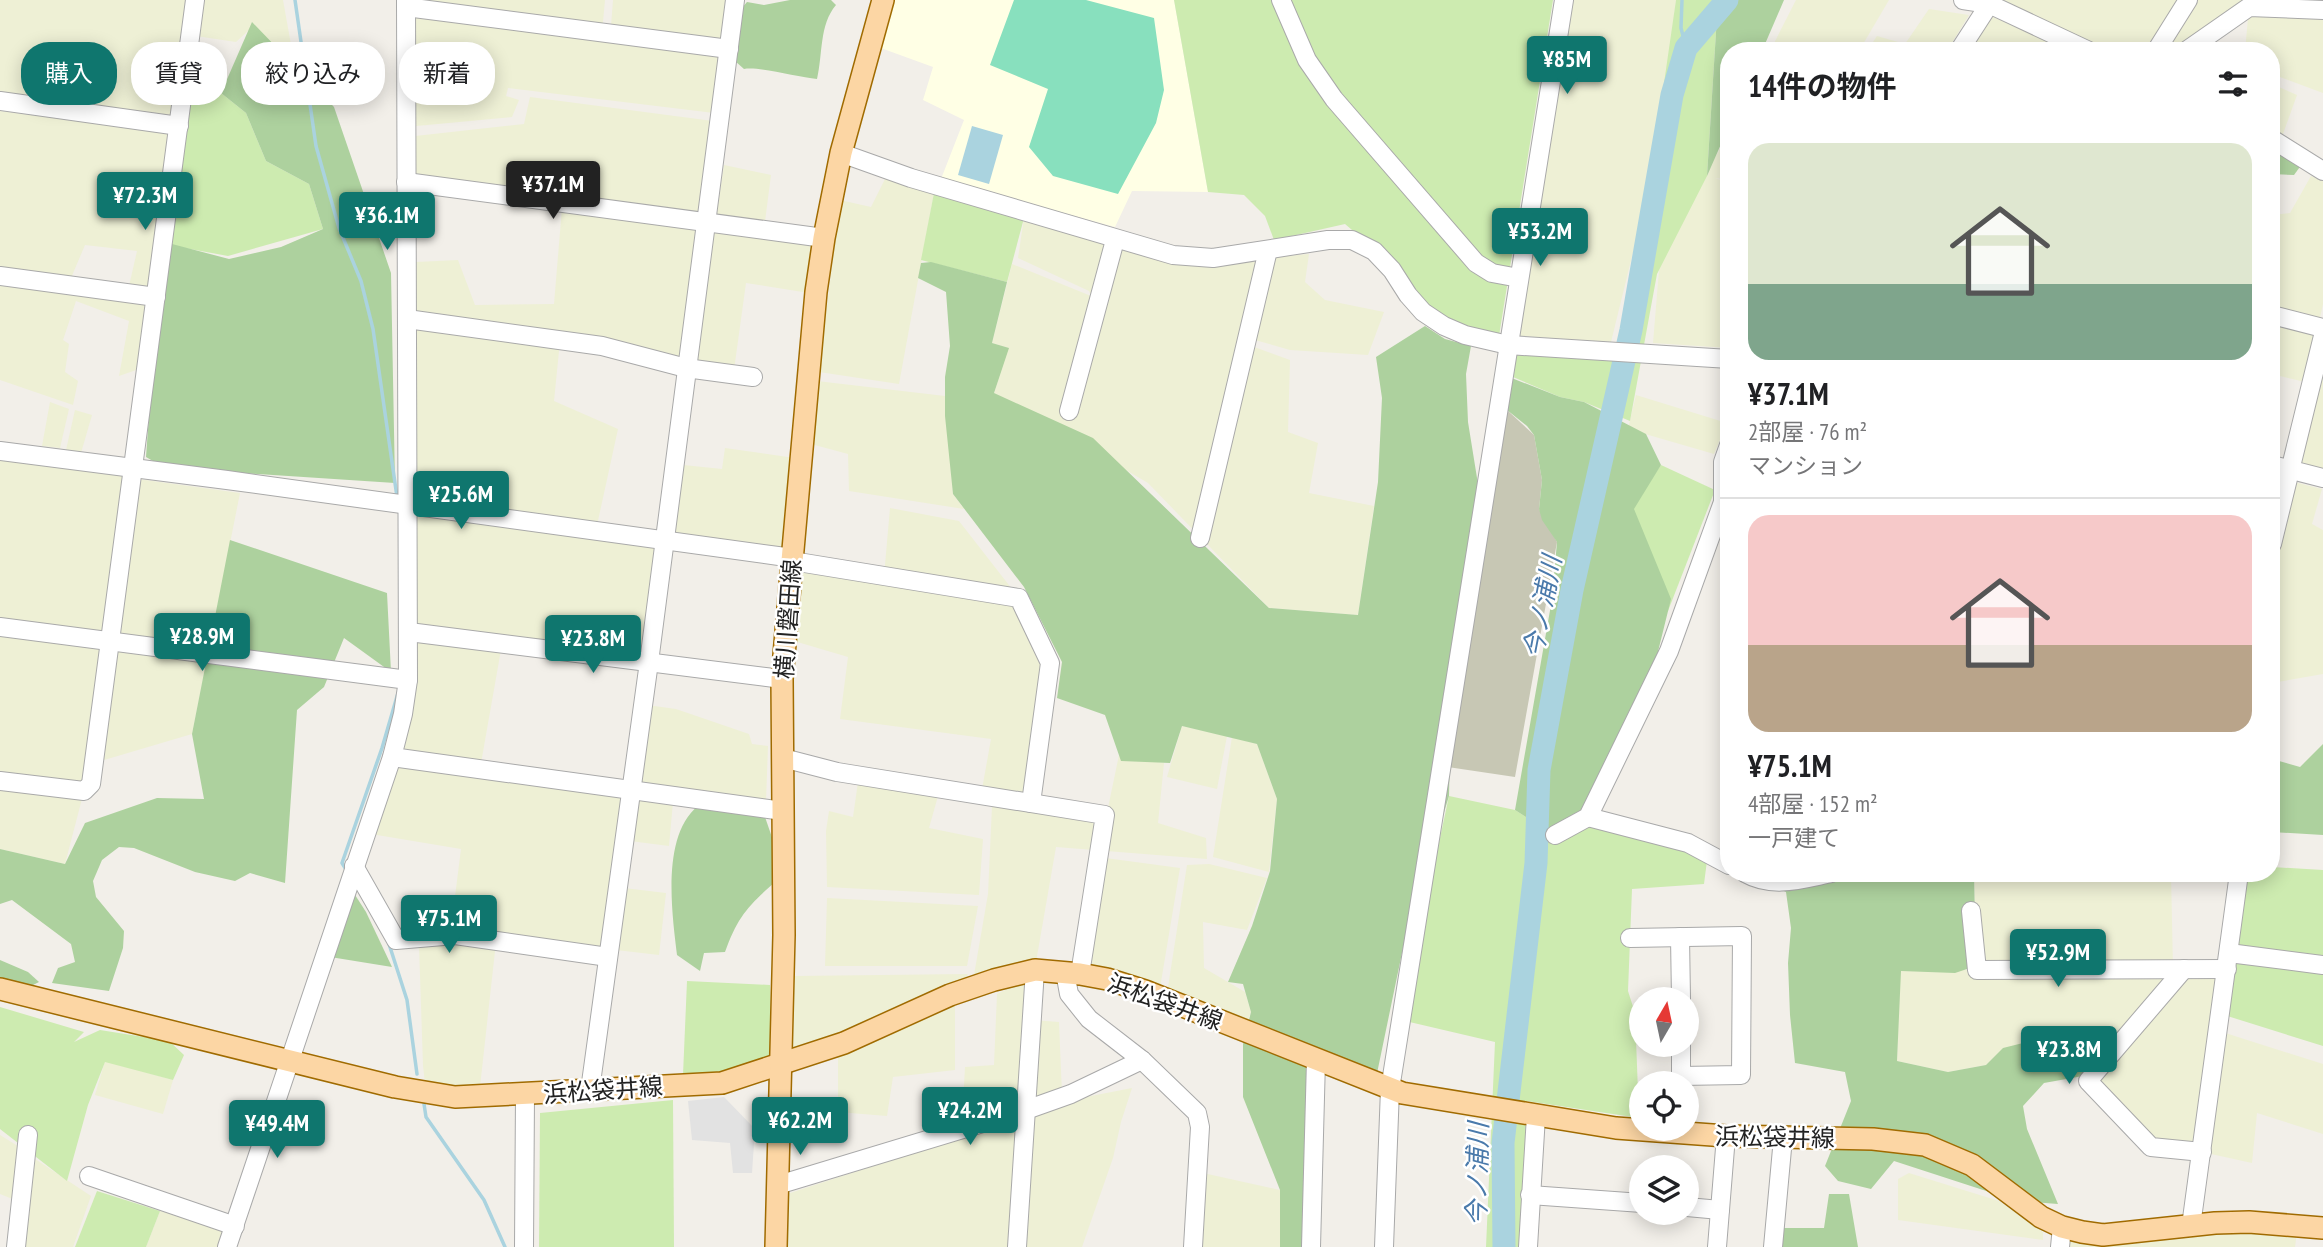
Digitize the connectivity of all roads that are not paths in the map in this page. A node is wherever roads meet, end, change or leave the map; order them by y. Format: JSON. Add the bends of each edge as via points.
{"nodes":[{"id":1,"x":195,"y":0,"type":"edge"},
{"id":2,"x":735,"y":0,"type":"edge"},
{"id":3,"x":883,"y":0,"type":"edge"},
{"id":4,"x":1281,"y":0,"type":"edge"},
{"id":5,"x":1564,"y":0,"type":"edge"},
{"id":6,"x":1963,"y":0,"type":"edge"},
{"id":7,"x":2188,"y":0,"type":"edge"},
{"id":8,"x":1990,"y":2,"type":"edge"},
{"id":9,"x":406,"y":4,"type":"edge"},
{"id":10,"x":2323,"y":10,"type":"edge"},
{"id":11,"x":1964,"y":42,"type":"edge"},
{"id":12,"x":2071,"y":42,"type":"edge"},
{"id":13,"x":2161,"y":42,"type":"edge"},
{"id":14,"x":2199,"y":42,"type":"edge"},
{"id":15,"x":729,"y":49,"type":"junction"},
{"id":16,"x":0,"y":101,"type":"edge"},
{"id":17,"x":179,"y":125,"type":"junction"},
{"id":18,"x":2280,"y":144,"type":"edge"},
{"id":19,"x":841,"y":153,"type":"junction"},
{"id":20,"x":2323,"y":171,"type":"edge"},
{"id":21,"x":406,"y":182,"type":"junction"},
{"id":22,"x":706,"y":223,"type":"junction"},
{"id":23,"x":824,"y":238,"type":"junction"},
{"id":24,"x":1115,"y":240,"type":"junction"},
{"id":25,"x":1268,"y":250,"type":"junction"},
{"id":26,"x":0,"y":276,"type":"edge"},
{"id":27,"x":1519,"y":278,"type":"junction"},
{"id":28,"x":156,"y":297,"type":"junction"},
{"id":29,"x":2280,"y":316,"type":"edge"},
{"id":30,"x":407,"y":319,"type":"junction"},
{"id":31,"x":2323,"y":328,"type":"edge"},
{"id":32,"x":2323,"y":336,"type":"edge"},
{"id":33,"x":1508,"y":345,"type":"junction"},
{"id":34,"x":1720,"y":358,"type":"edge"},
{"id":35,"x":686,"y":368,"type":"junction"},
{"id":36,"x":752,"y":377,"type":"dead end"},
{"id":37,"x":1069,"y":411,"type":"dead end"},
{"id":38,"x":0,"y":451,"type":"edge"},
{"id":39,"x":2280,"y":468,"type":"edge"},
{"id":40,"x":134,"y":469,"type":"junction"},
{"id":41,"x":2290,"y":470,"type":"junction"},
{"id":42,"x":2323,"y":478,"type":"edge"},
{"id":43,"x":408,"y":504,"type":"junction"},
{"id":44,"x":1720,"y":510,"type":"edge"},
{"id":45,"x":2280,"y":511,"type":"edge"},
{"id":46,"x":1200,"y":538,"type":"dead end"},
{"id":47,"x":664,"y":540,"type":"junction"},
{"id":48,"x":792,"y":559,"type":"junction"},
{"id":49,"x":0,"y":627,"type":"edge"},
{"id":50,"x":409,"y":632,"type":"junction"},
{"id":51,"x":111,"y":641,"type":"junction"},
{"id":52,"x":649,"y":662,"type":"junction"},
{"id":53,"x":782,"y":679,"type":"junction"},
{"id":54,"x":408,"y":680,"type":"junction"},
{"id":55,"x":392,"y":757,"type":"junction"},
{"id":56,"x":783,"y":758,"type":"junction"},
{"id":57,"x":0,"y":781,"type":"edge"},
{"id":58,"x":631,"y":790,"type":"junction"},
{"id":59,"x":1031,"y":803,"type":"junction"},
{"id":60,"x":783,"y":811,"type":"junction"},
{"id":61,"x":1588,"y":817,"type":"junction"},
{"id":62,"x":1555,"y":835,"type":"dead end"},
{"id":63,"x":1720,"y":860,"type":"edge"},
{"id":64,"x":354,"y":866,"type":"junction"},
{"id":65,"x":2238,"y":882,"type":"edge"},
{"id":66,"x":1971,"y":911,"type":"dead end"},
{"id":67,"x":1680,"y":937,"type":"junction"},
{"id":68,"x":1630,"y":938,"type":"dead end"},
{"id":69,"x":608,"y":957,"type":"junction"},
{"id":70,"x":2228,"y":961,"type":"junction"},
{"id":71,"x":2323,"y":965,"type":"edge"},
{"id":72,"x":2184,"y":969,"type":"junction"},
{"id":73,"x":1035,"y":970,"type":"junction"},
{"id":74,"x":1072,"y":973,"type":"junction"},
{"id":75,"x":1681,"y":987,"type":"edge"},
{"id":76,"x":0,"y":989,"type":"edge"},
{"id":77,"x":289,"y":1059,"type":"junction"},
{"id":78,"x":1142,"y":1060,"type":"junction"},
{"id":79,"x":1316,"y":1060,"type":"junction"},
{"id":80,"x":782,"y":1065,"type":"junction"},
{"id":81,"x":1699,"y":1078,"type":"edge"},
{"id":82,"x":1390,"y":1089,"type":"junction"},
{"id":83,"x":590,"y":1090,"type":"junction"},
{"id":84,"x":525,"y":1095,"type":"junction"},
{"id":85,"x":1026,"y":1110,"type":"junction"},
{"id":86,"x":1515,"y":1112,"type":"junction"},
{"id":87,"x":1629,"y":1129,"type":"edge"},
{"id":88,"x":1699,"y":1133,"type":"edge"},
{"id":89,"x":28,"y":1135,"type":"dead end"},
{"id":90,"x":1726,"y":1136,"type":"junction"},
{"id":91,"x":1783,"y":1138,"type":"junction"},
{"id":92,"x":2202,"y":1152,"type":"junction"},
{"id":93,"x":89,"y":1176,"type":"dead end"},
{"id":94,"x":778,"y":1185,"type":"junction"},
{"id":95,"x":1530,"y":1195,"type":"junction"},
{"id":96,"x":1629,"y":1202,"type":"edge"},
{"id":97,"x":1699,"y":1208,"type":"edge"},
{"id":98,"x":1720,"y":1210,"type":"junction"},
{"id":99,"x":235,"y":1226,"type":"junction"},
{"id":100,"x":2191,"y":1226,"type":"junction"},
{"id":101,"x":2323,"y":1228,"type":"edge"},
{"id":102,"x":2061,"y":1237,"type":"edge"},
{"id":103,"x":16,"y":1247,"type":"edge"},
{"id":104,"x":227,"y":1247,"type":"edge"},
{"id":105,"x":524,"y":1247,"type":"edge"},
{"id":106,"x":776,"y":1247,"type":"edge"},
{"id":107,"x":1017,"y":1247,"type":"edge"},
{"id":108,"x":1193,"y":1247,"type":"edge"},
{"id":109,"x":1311,"y":1247,"type":"edge"},
{"id":110,"x":1384,"y":1247,"type":"edge"},
{"id":111,"x":1528,"y":1247,"type":"edge"},
{"id":112,"x":1717,"y":1247,"type":"edge"},
{"id":113,"x":1773,"y":1247,"type":"edge"}],
"edges":[{"from":1,"to":17,"type":"street"},
{"from":2,"to":15,"type":"street"},
{"from":3,"to":19,"type":"main road","name":"横川磐田線"},
{"from":4,"to":27,"type":"street","via":[[1307,60],[1343,109],[1476,263],[1492,273]]},
{"from":5,"to":27,"type":"street"},
{"from":6,"to":8,"type":"street"},
{"from":7,"to":13,"type":"street"},
{"from":8,"to":11,"type":"street"},
{"from":8,"to":12,"type":"street"},
{"from":9,"to":15,"type":"street"},
{"from":9,"to":21,"type":"street"},
{"from":10,"to":14,"type":"street","via":[[2249,7]]},
{"from":15,"to":22,"type":"street"},
{"from":16,"to":17,"type":"street"},
{"from":17,"to":28,"type":"street"},
{"from":18,"to":20,"type":"street"},
{"from":19,"to":23,"type":"main road","name":"横川磐田線"},
{"from":19,"to":24,"type":"street"},
{"from":21,"to":22,"type":"street"},
{"from":21,"to":30,"type":"street"},
{"from":22,"to":23,"type":"street"},
{"from":22,"to":35,"type":"street"},
{"from":23,"to":48,"type":"main road","name":"横川磐田線"},
{"from":24,"to":25,"type":"street","via":[[1206,258]]},
{"from":24,"to":37,"type":"street"},
{"from":25,"to":33,"type":"street","via":[[1352,240],[1374,251],[1423,312],[1465,335]]},
{"from":25,"to":46,"type":"street"},
{"from":26,"to":28,"type":"street"},
{"from":27,"to":33,"type":"street"},
{"from":28,"to":40,"type":"street"},
{"from":29,"to":31,"type":"street"},
{"from":30,"to":35,"type":"street","via":[[602,346]]},
{"from":30,"to":43,"type":"street"},
{"from":32,"to":41,"type":"street"},
{"from":33,"to":34,"type":"street"},
{"from":33,"to":82,"type":"street"},
{"from":35,"to":36,"type":"street"},
{"from":35,"to":47,"type":"street"},
{"from":38,"to":40,"type":"street"},
{"from":39,"to":41,"type":"street"},
{"from":40,"to":43,"type":"street"},
{"from":40,"to":51,"type":"street"},
{"from":41,"to":42,"type":"street"},
{"from":41,"to":45,"type":"street"},
{"from":43,"to":47,"type":"street"},
{"from":43,"to":50,"type":"street"},
{"from":44,"to":61,"type":"street","via":[[1669,651]]},
{"from":47,"to":48,"type":"street"},
{"from":47,"to":52,"type":"street"},
{"from":48,"to":53,"type":"main road","name":"横川磐田線"},
{"from":48,"to":59,"type":"street","via":[[1019,598],[1050,663]]},
{"from":49,"to":51,"type":"street"},
{"from":50,"to":52,"type":"street"},
{"from":50,"to":54,"type":"street"},
{"from":51,"to":54,"type":"street"},
{"from":51,"to":57,"type":"street","via":[[91,784],[84,791]]},
{"from":52,"to":53,"type":"street"},
{"from":52,"to":58,"type":"street"},
{"from":53,"to":56,"type":"main road","name":"横川磐田線"},
{"from":54,"to":55,"type":"street"},
{"from":55,"to":58,"type":"street"},
{"from":55,"to":64,"type":"street"},
{"from":56,"to":59,"type":"street","via":[[837,772]]},
{"from":56,"to":60,"type":"main road","name":"横川磐田線"},
{"from":58,"to":60,"type":"street"},
{"from":58,"to":69,"type":"street"},
{"from":59,"to":74,"type":"street","via":[[1105,815]]},
{"from":60,"to":80,"type":"main road","name":"横川磐田線"},
{"from":61,"to":62,"type":"street"},
{"from":61,"to":63,"type":"street","via":[[1688,843]]},
{"from":64,"to":69,"type":"street","via":[[396,940],[455,936]]},
{"from":64,"to":77,"type":"street"},
{"from":65,"to":70,"type":"street"},
{"from":66,"to":72,"type":"street","via":[[1977,970]]},
{"from":67,"to":68,"type":"street"},
{"from":67,"to":75,"type":"street"},
{"from":67,"to":81,"type":"street","via":[[1742,936],[1741,1075]]},
{"from":69,"to":83,"type":"street"},
{"from":70,"to":71,"type":"street"},
{"from":70,"to":72,"type":"street"},
{"from":70,"to":92,"type":"street"},
{"from":72,"to":92,"type":"street","via":[[2088,1081],[2151,1147]]},
{"from":73,"to":74,"type":"main road","name":"浜松袋井線"},
{"from":73,"to":80,"type":"main road","name":"浜松袋井線","via":[[950,995],[844,1043]]},
{"from":73,"to":85,"type":"street"},
{"from":74,"to":78,"type":"street","via":[[1069,994],[1089,1019]]},
{"from":74,"to":79,"type":"main road","name":"浜松袋井線","via":[[1111,979]]},
{"from":76,"to":77,"type":"main road","name":"浜松袋井線"},
{"from":77,"to":84,"type":"main road","name":"浜松袋井線","via":[[395,1087],[455,1097]]},
{"from":77,"to":99,"type":"street"},
{"from":78,"to":85,"type":"street"},
{"from":78,"to":108,"type":"street","via":[[1196,1113],[1200,1127]]},
{"from":79,"to":82,"type":"main road","name":"浜松袋井線"},
{"from":79,"to":109,"type":"street"},
{"from":80,"to":83,"type":"main road","name":"浜松袋井線","via":[[722,1083]]},
{"from":80,"to":94,"type":"main road","name":"横川磐田線"},
{"from":82,"to":86,"type":"main road","name":"浜松袋井線"},
{"from":82,"to":110,"type":"street"},
{"from":83,"to":84,"type":"main road","name":"浜松袋井線"},
{"from":84,"to":105,"type":"street"},
{"from":85,"to":94,"type":"street"},
{"from":85,"to":107,"type":"street"},
{"from":86,"to":87,"type":"main road","name":"浜松袋井線"},
{"from":86,"to":95,"type":"street"},
{"from":88,"to":90,"type":"main road","name":"浜松袋井線"},
{"from":89,"to":103,"type":"street"},
{"from":90,"to":91,"type":"main road","name":"浜松袋井線"},
{"from":90,"to":98,"type":"street"},
{"from":91,"to":102,"type":"main road","name":"浜松袋井線","via":[[1873,1139],[1925,1145],[1949,1153]]},
{"from":91,"to":113,"type":"street"},
{"from":92,"to":100,"type":"street"},
{"from":93,"to":99,"type":"street"},
{"from":94,"to":106,"type":"main road","name":"横川磐田線"},
{"from":95,"to":96,"type":"street"},
{"from":95,"to":111,"type":"street"},
{"from":97,"to":98,"type":"street"},
{"from":98,"to":112,"type":"street"},
{"from":99,"to":104,"type":"street"},
{"from":100,"to":101,"type":"main road","name":"浜松袋井線","via":[[2249,1222]]},
{"from":100,"to":102,"type":"main road","name":"浜松袋井線"}]}
